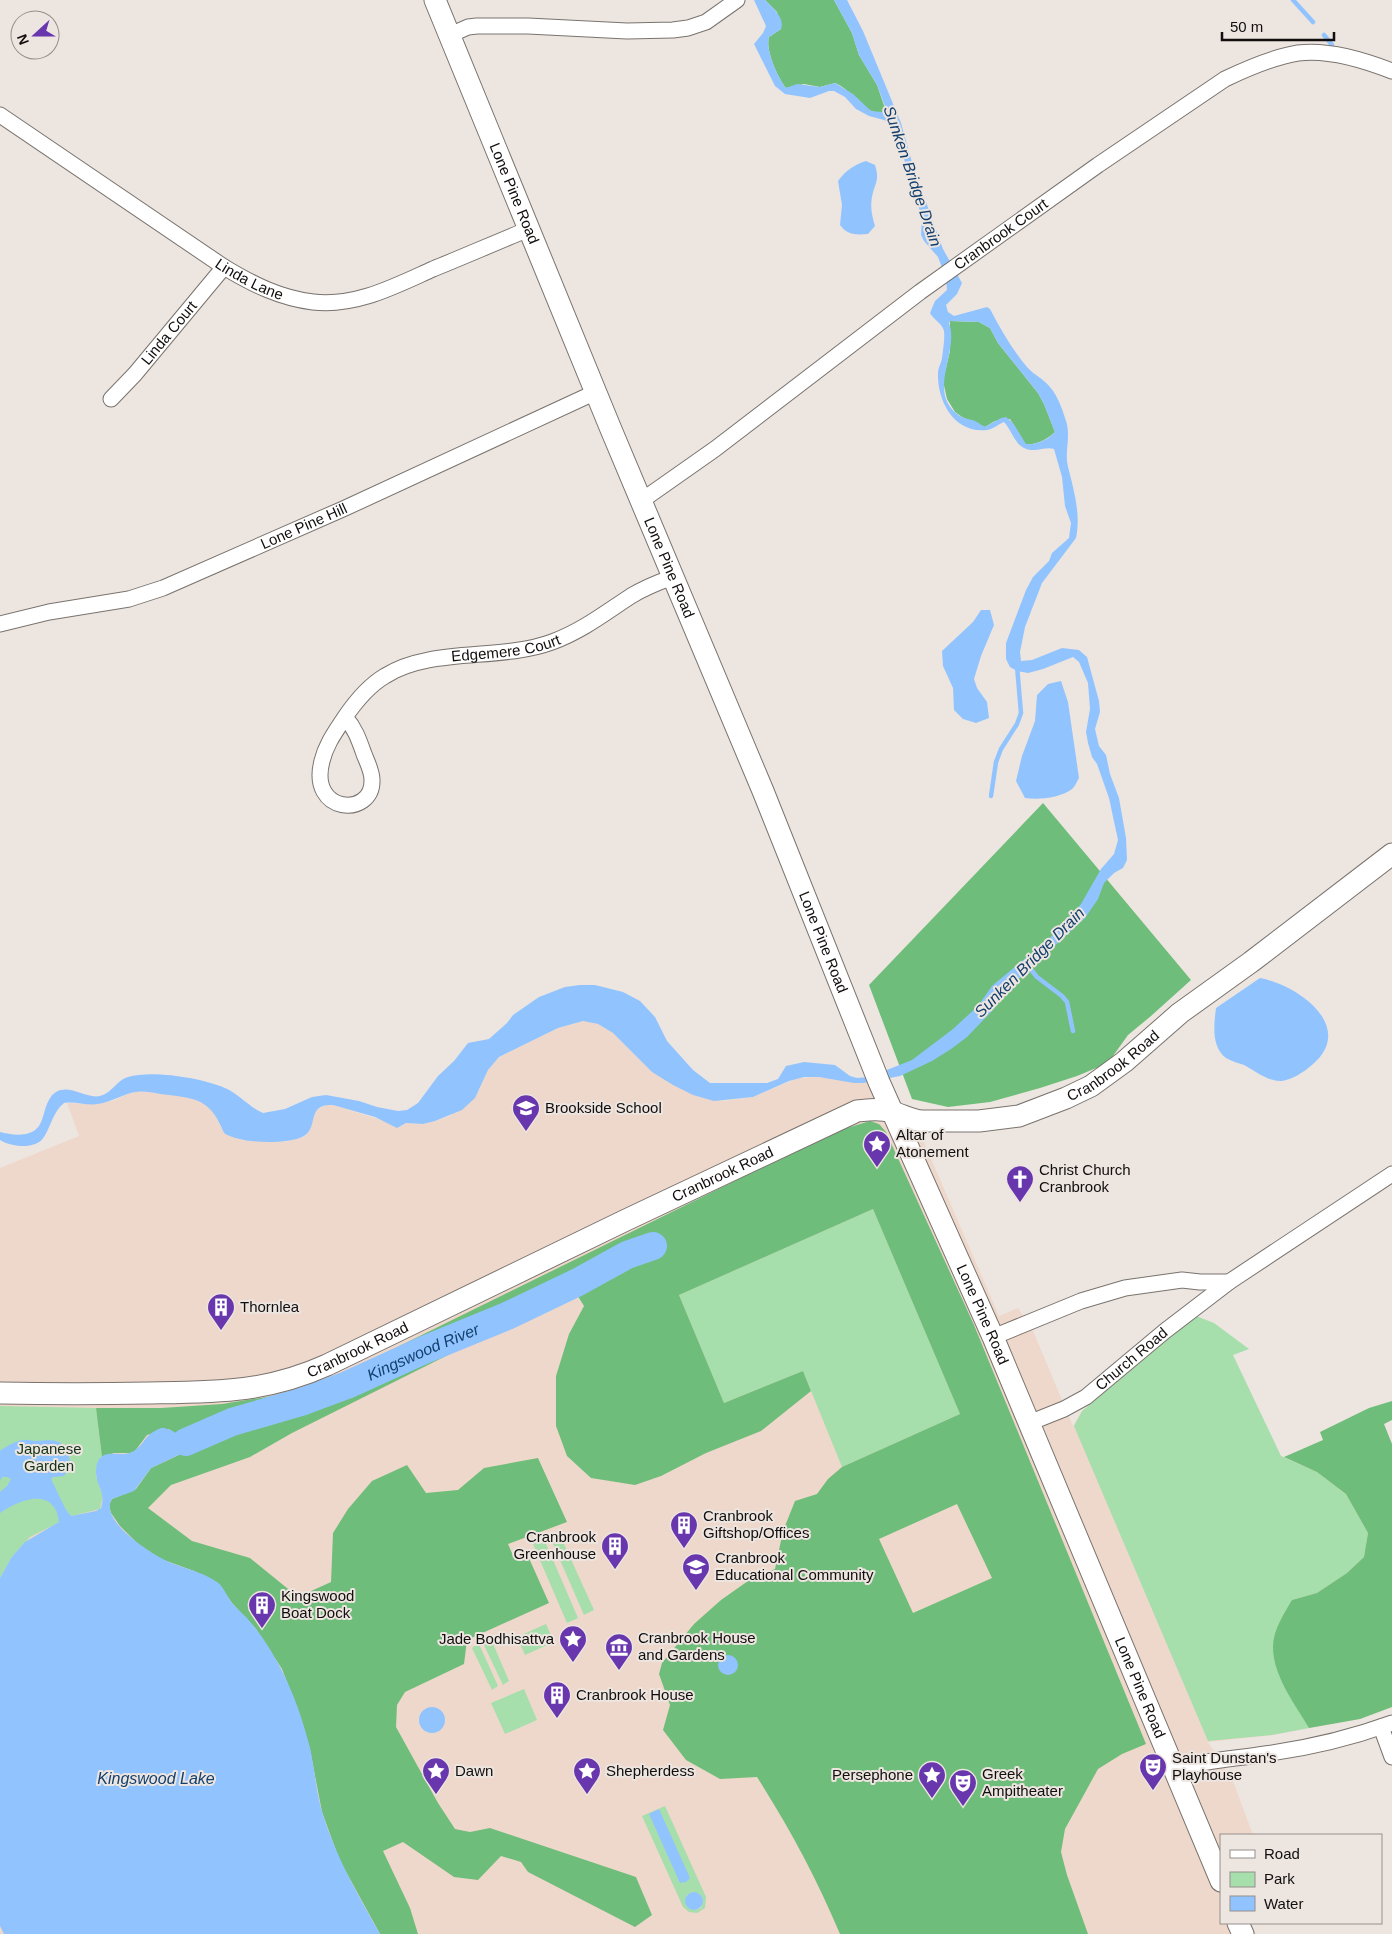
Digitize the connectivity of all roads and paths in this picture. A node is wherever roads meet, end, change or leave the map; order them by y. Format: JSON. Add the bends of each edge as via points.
{"nodes":[{"id":1,"x":435,"y":0,"type":"edge"},
{"id":2,"x":737,"y":0,"type":"edge"},
{"id":3,"x":450,"y":35,"type":"junction"},
{"id":4,"x":1392,"y":71,"type":"edge"},
{"id":5,"x":0,"y":115,"type":"edge"},
{"id":6,"x":528,"y":229,"type":"junction"},
{"id":7,"x":224,"y":267,"type":"junction"},
{"id":8,"x":596,"y":392,"type":"junction"},
{"id":9,"x":111,"y":399,"type":"dead end"},
{"id":10,"x":642,"y":501,"type":"junction"},
{"id":11,"x":673,"y":576,"type":"junction"},
{"id":12,"x":0,"y":624,"type":"edge"},
{"id":13,"x":345,"y":717,"type":"junction"},
{"id":14,"x":1392,"y":854,"type":"edge"},
{"id":15,"x":892,"y":1112,"type":"junction"},
{"id":16,"x":1392,"y":1174,"type":"edge"},
{"id":17,"x":1229,"y":1282,"type":"junction"},
{"id":18,"x":993,"y":1337,"type":"junction"},
{"id":19,"x":0,"y":1392,"type":"edge"},
{"id":20,"x":1029,"y":1423,"type":"junction"},
{"id":21,"x":1387,"y":1725,"type":"edge"},
{"id":22,"x":1392,"y":1757,"type":"edge"},
{"id":23,"x":1174,"y":1770,"type":"junction"},
{"id":24,"x":1220,"y":1878,"type":"edge"}],
"edges":[{"from":1,"to":3,"type":"street","name":"Lone Pine Road"},
{"from":2,"to":3,"type":"street","via":[[706,22],[674,30],[477,26]]},
{"from":3,"to":6,"type":"street","name":"Lone Pine Road"},
{"from":4,"to":10,"type":"street","name":"Cranbrook Court","via":[[1358,60],[1298,53],[1247,68],[1210,88],[920,292]]},
{"from":5,"to":7,"type":"street","name":"Linda Lane"},
{"from":6,"to":7,"type":"street","name":"Linda Lane","via":[[371,296],[353,300],[314,302],[292,298],[248,281]]},
{"from":6,"to":8,"type":"street","name":"Lone Pine Road"},
{"from":7,"to":9,"type":"street","name":"Linda Court"},
{"from":8,"to":10,"type":"street","name":"Lone Pine Road"},
{"from":8,"to":12,"type":"street","name":"Lone Pine Hill","via":[[344,509],[163,588],[129,599]]},
{"from":10,"to":11,"type":"street","name":"Lone Pine Road"},
{"from":11,"to":13,"type":"street","name":"Edgemere Court","via":[[550,643],[511,652],[430,660],[386,674],[363,694]]},
{"from":11,"to":15,"type":"street","name":"Lone Pine Road"},
{"from":13,"to":13,"type":"street","name":"Edgemere Court","via":[[355,730],[372,780],[364,800],[344,805],[326,796],[320,780],[326,747]]},
{"from":14,"to":15,"type":"street","name":"Cranbrook Road","via":[[1180,1013],[1091,1086],[1040,1109],[1003,1119],[922,1121]]},
{"from":15,"to":18,"type":"street","name":"Lone Pine Road"},
{"from":15,"to":19,"type":"street","name":"Cranbrook Road","via":[[857,1111],[296,1378],[252,1389],[225,1391]]},
{"from":16,"to":17,"type":"street","name":"Church Road"},
{"from":17,"to":18,"type":"street","via":[[1182,1280],[1125,1288],[1081,1301]]},
{"from":17,"to":20,"type":"street","name":"Church Road","via":[[1086,1397]]},
{"from":18,"to":20,"type":"street","name":"Lone Pine Road"},
{"from":20,"to":23,"type":"street","name":"Lone Pine Road"},
{"from":21,"to":22,"type":"street"},
{"from":21,"to":23,"type":"street","via":[[1319,1744],[1200,1762]]},
{"from":23,"to":24,"type":"street","name":"Lone Pine Road"}]}
